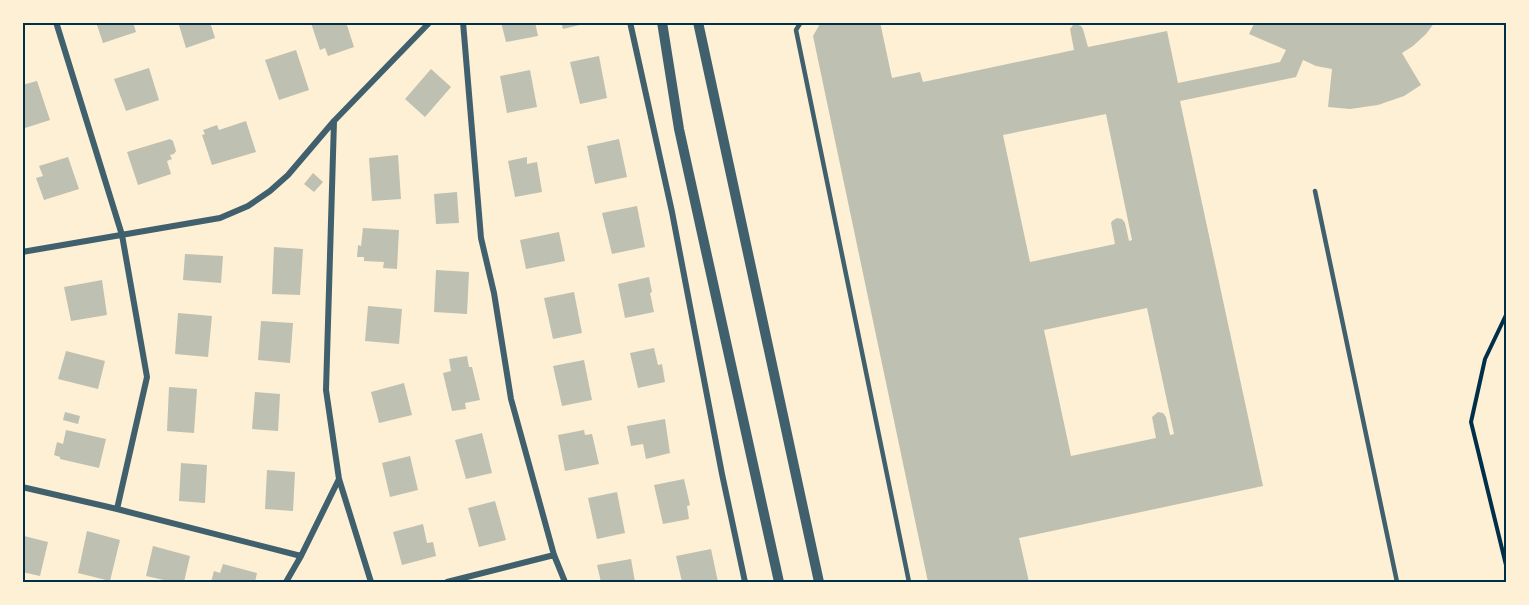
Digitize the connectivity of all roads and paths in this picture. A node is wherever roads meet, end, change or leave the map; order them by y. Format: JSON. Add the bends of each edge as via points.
{"nodes":[{"id":1,"x":56,"y":22,"type":"edge"},
{"id":2,"x":430,"y":22,"type":"edge"},
{"id":3,"x":463,"y":22,"type":"edge"},
{"id":4,"x":630,"y":22,"type":"edge"},
{"id":5,"x":662,"y":22,"type":"edge"},
{"id":6,"x":698,"y":22,"type":"edge"},
{"id":7,"x":801,"y":22,"type":"edge"},
{"id":8,"x":334,"y":121,"type":"junction"},
{"id":9,"x":1315,"y":191,"type":"dead end"},
{"id":10,"x":122,"y":235,"type":"junction"},
{"id":11,"x":22,"y":252,"type":"edge"},
{"id":12,"x":1506,"y":315,"type":"edge"},
{"id":13,"x":339,"y":479,"type":"junction"},
{"id":14,"x":22,"y":487,"type":"edge"},
{"id":15,"x":117,"y":509,"type":"junction"},
{"id":16,"x":554,"y":555,"type":"junction"},
{"id":17,"x":301,"y":556,"type":"junction"},
{"id":18,"x":1506,"y":565,"type":"edge"},
{"id":19,"x":286,"y":582,"type":"edge"},
{"id":20,"x":371,"y":582,"type":"edge"},
{"id":21,"x":447,"y":582,"type":"edge"},
{"id":22,"x":565,"y":582,"type":"edge"},
{"id":23,"x":745,"y":582,"type":"edge"},
{"id":24,"x":779,"y":582,"type":"edge"},
{"id":25,"x":819,"y":582,"type":"edge"},
{"id":26,"x":909,"y":582,"type":"edge"},
{"id":27,"x":1397,"y":582,"type":"edge"}],
"edges":[{"from":1,"to":10,"type":"street"},
{"from":2,"to":8,"type":"street"},
{"from":3,"to":16,"type":"street","via":[[481,238],[511,399]]},
{"from":4,"to":23,"type":"street"},
{"from":5,"to":24,"type":"street","via":[[679,129]]},
{"from":6,"to":25,"type":"street"},
{"from":7,"to":26,"type":"lane","via":[[796,30]]},
{"from":8,"to":10,"type":"street","via":[[288,175],[248,206],[220,218]]},
{"from":8,"to":13,"type":"street","via":[[326,390]]},
{"from":9,"to":27,"type":"lane"},
{"from":10,"to":11,"type":"street"},
{"from":10,"to":15,"type":"street","via":[[147,377]]},
{"from":12,"to":18,"type":"path","via":[[1485,359],[1471,422]]},
{"from":13,"to":17,"type":"street"},
{"from":13,"to":20,"type":"street"},
{"from":14,"to":15,"type":"street"},
{"from":15,"to":17,"type":"street"},
{"from":16,"to":21,"type":"street"},
{"from":16,"to":22,"type":"street"},
{"from":17,"to":19,"type":"street"}]}
